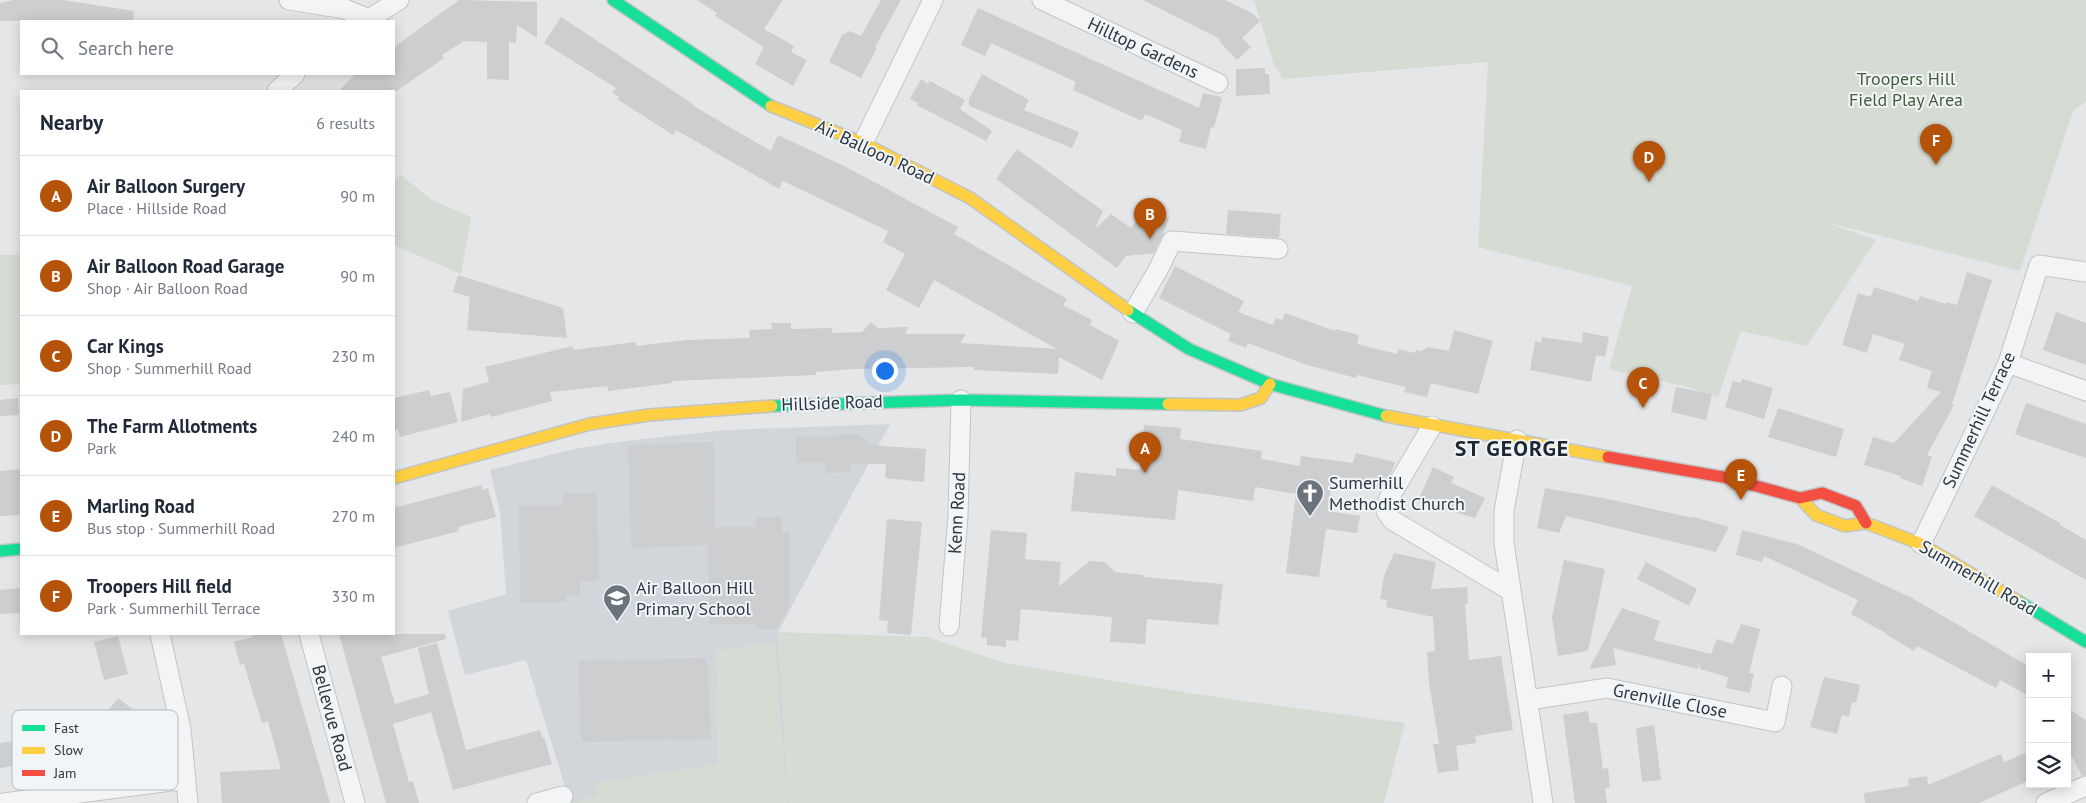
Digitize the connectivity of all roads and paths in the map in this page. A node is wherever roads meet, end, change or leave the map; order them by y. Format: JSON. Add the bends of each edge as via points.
{"nodes":[{"id":1,"x":289,"y":0,"type":"edge"},
{"id":2,"x":399,"y":0,"type":"edge"},
{"id":3,"x":613,"y":0,"type":"edge"},
{"id":4,"x":934,"y":0,"type":"edge"},
{"id":5,"x":1051,"y":2,"type":"edge"},
{"id":6,"x":367,"y":20,"type":"edge"},
{"id":7,"x":294,"y":75,"type":"edge"},
{"id":8,"x":1218,"y":83,"type":"dead end"},
{"id":9,"x":278,"y":90,"type":"edge"},
{"id":10,"x":863,"y":143,"type":"junction"},
{"id":11,"x":1278,"y":249,"type":"dead end"},
{"id":12,"x":2086,"y":272,"type":"edge"},
{"id":13,"x":1133,"y":313,"type":"junction"},
{"id":14,"x":2008,"y":363,"type":"junction"},
{"id":15,"x":1270,"y":384,"type":"junction"},
{"id":16,"x":2086,"y":391,"type":"edge"},
{"id":17,"x":961,"y":400,"type":"junction"},
{"id":18,"x":1371,"y":413,"type":"joint"},
{"id":19,"x":1432,"y":426,"type":"junction"},
{"id":20,"x":1517,"y":440,"type":"junction"},
{"id":21,"x":395,"y":478,"type":"edge"},
{"id":22,"x":1800,"y":498,"type":"junction"},
{"id":23,"x":1866,"y":523,"type":"junction"},
{"id":24,"x":1921,"y":544,"type":"junction"},
{"id":25,"x":20,"y":549,"type":"edge"},
{"id":26,"x":0,"y":550,"type":"edge"},
{"id":27,"x":1511,"y":591,"type":"junction"},
{"id":28,"x":949,"y":626,"type":"dead end"},
{"id":29,"x":160,"y":635,"type":"edge"},
{"id":30,"x":309,"y":635,"type":"edge"},
{"id":31,"x":2086,"y":642,"type":"edge"},
{"id":32,"x":1782,"y":686,"type":"dead end"},
{"id":33,"x":1529,"y":700,"type":"junction"},
{"id":34,"x":177,"y":710,"type":"edge"},
{"id":35,"x":178,"y":715,"type":"edge"},
{"id":36,"x":186,"y":779,"type":"junction"},
{"id":37,"x":178,"y":780,"type":"edge"},
{"id":38,"x":2086,"y":786,"type":"edge"},
{"id":39,"x":103,"y":790,"type":"edge"},
{"id":40,"x":563,"y":796,"type":"dead end"},
{"id":41,"x":4,"y":803,"type":"edge"},
{"id":42,"x":188,"y":803,"type":"edge"},
{"id":43,"x":355,"y":803,"type":"edge"},
{"id":44,"x":537,"y":803,"type":"edge"},
{"id":45,"x":1544,"y":803,"type":"edge"},
{"id":46,"x":2046,"y":803,"type":"edge"}],
"edges":[{"from":1,"to":6,"type":"street","via":[[345,9]]},
{"from":2,"to":6,"type":"street"},
{"from":3,"to":10,"type":"main road","name":"Air Balloon Road","via":[[768,105]]},
{"from":4,"to":10,"type":"street"},
{"from":5,"to":8,"type":"street","name":"Hilltop Gardens"},
{"from":7,"to":9,"type":"street"},
{"from":10,"to":13,"type":"main road","name":"Air Balloon Road","via":[[970,198]]},
{"from":11,"to":13,"type":"street","via":[[1172,241]]},
{"from":12,"to":14,"type":"street","name":"Summerhill Terrace","via":[[2039,265]]},
{"from":13,"to":15,"type":"main road","name":"Air Balloon Road","via":[[1188,349]]},
{"from":14,"to":16,"type":"street"},
{"from":14,"to":24,"type":"street","name":"Summerhill Terrace"},
{"from":15,"to":17,"type":"main road","name":"Hillside Road","via":[[1261,398],[1240,406]]},
{"from":15,"to":18,"type":"main road","name":"Air Balloon Road"},
{"from":17,"to":21,"type":"main road","name":"Hillside Road","via":[[746,406],[650,415],[590,424]]},
{"from":17,"to":28,"type":"street","name":"Kenn Road","via":[[958,516]]},
{"from":18,"to":19,"type":"main road","name":"Summerhill Road"},
{"from":19,"to":20,"type":"main road","name":"Summerhill Road"},
{"from":19,"to":27,"type":"street","via":[[1388,500],[1386,511],[1392,520]]},
{"from":20,"to":22,"type":"main road","name":"Summerhill Road","via":[[1723,477]]},
{"from":20,"to":27,"type":"street","via":[[1504,511],[1504,543]]},
{"from":22,"to":23,"type":"main road","name":"Summerhill Road","via":[[1816,515],[1845,526]]},
{"from":22,"to":23,"type":"main road","name":"Summerhill Road","via":[[1822,493],[1856,506]]},
{"from":23,"to":24,"type":"main road","name":"Summerhill Road"},
{"from":24,"to":31,"type":"main road","name":"Summerhill Road"},
{"from":25,"to":26,"type":"main road"},
{"from":27,"to":33,"type":"street"},
{"from":29,"to":34,"type":"street"},
{"from":30,"to":43,"type":"street","name":"Bellevue Road"},
{"from":32,"to":33,"type":"street","name":"Grenville Close","via":[[1775,722],[1607,688]]},
{"from":33,"to":45,"type":"street"},
{"from":35,"to":36,"type":"street"},
{"from":36,"to":37,"type":"street"},
{"from":36,"to":42,"type":"street"},
{"from":38,"to":46,"type":"street"},
{"from":39,"to":41,"type":"street"},
{"from":40,"to":44,"type":"street"}]}
